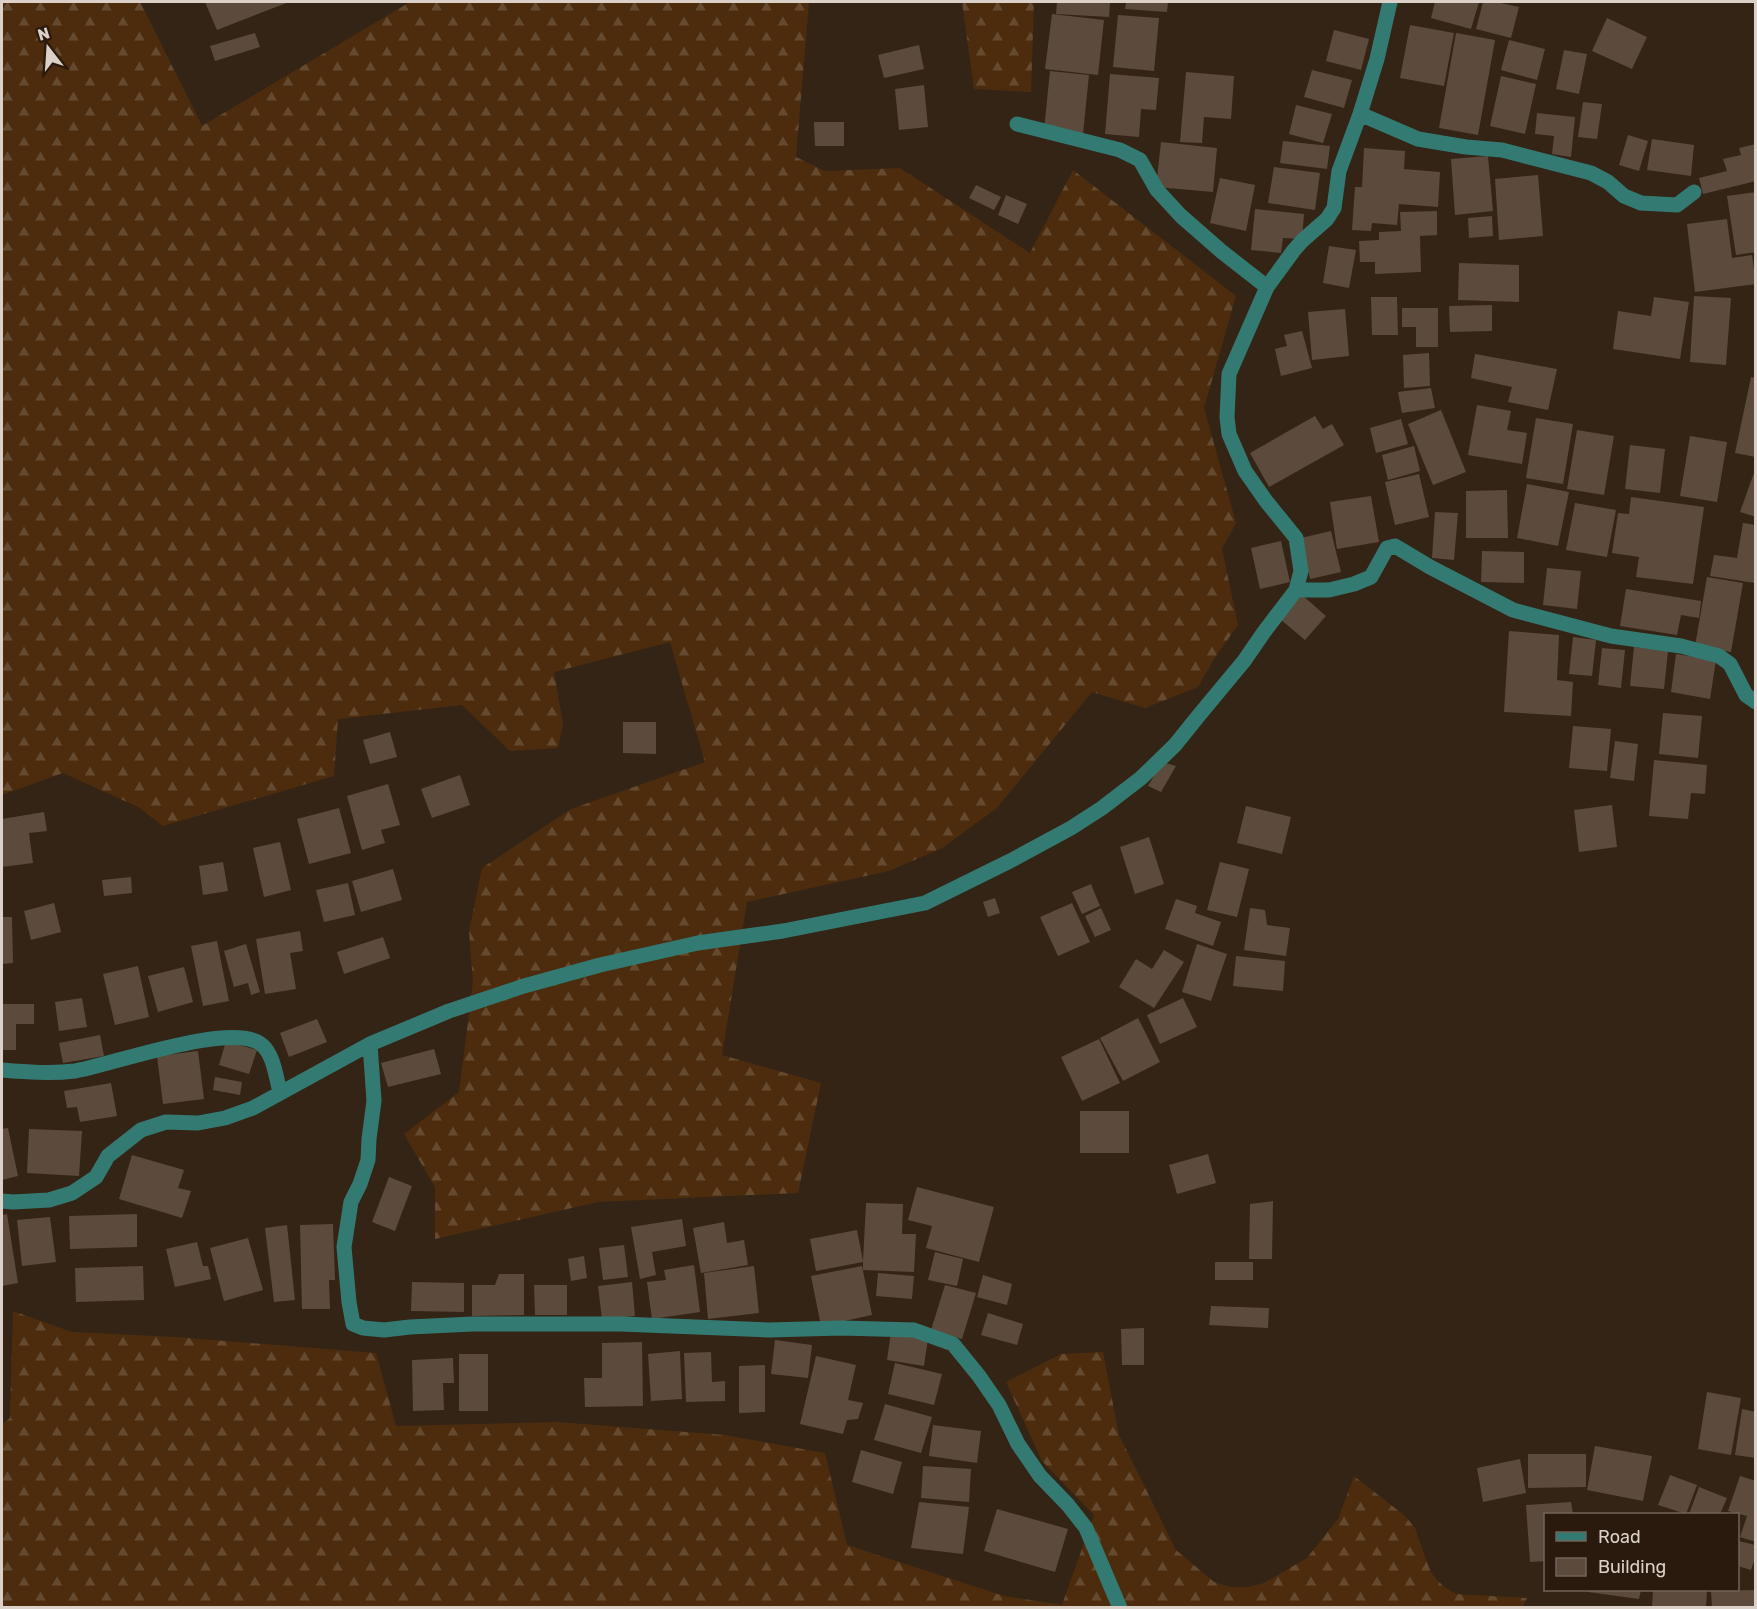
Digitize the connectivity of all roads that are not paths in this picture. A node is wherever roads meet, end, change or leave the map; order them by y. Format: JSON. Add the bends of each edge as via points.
{"nodes":[{"id":1,"x":1390,"y":2,"type":"edge"},
{"id":2,"x":1360,"y":114,"type":"junction"},
{"id":3,"x":1017,"y":124,"type":"dead end"},
{"id":4,"x":1694,"y":192,"type":"dead end"},
{"id":5,"x":1267,"y":287,"type":"junction"},
{"id":6,"x":1296,"y":590,"type":"junction"},
{"id":7,"x":1755,"y":702,"type":"edge"},
{"id":8,"x":370,"y":1044,"type":"junction"},
{"id":9,"x":2,"y":1070,"type":"edge"},
{"id":10,"x":280,"y":1092,"type":"junction"},
{"id":11,"x":2,"y":1201,"type":"edge"},
{"id":12,"x":1120,"y":1608,"type":"edge"}],
"edges":[{"from":1,"to":2,"type":"street"},
{"from":2,"to":4,"type":"street","via":[[1418,139],[1502,150],[1591,173],[1641,203],[1677,205]]},
{"from":2,"to":5,"type":"street","via":[[1339,171],[1334,208]]},
{"from":3,"to":5,"type":"street","via":[[1120,150],[1140,160],[1156,190],[1181,216]]},
{"from":5,"to":6,"type":"street","via":[[1229,374],[1227,417],[1229,434],[1245,471],[1296,538],[1301,571]]},
{"from":6,"to":7,"type":"street","via":[[1329,590],[1371,577],[1387,548],[1395,546],[1513,610],[1611,636],[1719,656],[1730,664],[1746,695]]},
{"from":6,"to":8,"type":"street","via":[[1175,745],[1141,778],[1071,828],[925,903],[698,943],[600,965],[481,1000]]},
{"from":8,"to":10,"type":"street"},
{"from":8,"to":12,"type":"street","via":[[374,1101],[368,1160],[351,1202],[344,1246],[353,1324],[384,1330],[473,1324],[621,1324],[914,1330],[953,1344],[980,1376],[1040,1476],[1086,1528]]},
{"from":9,"to":10,"type":"street","via":[[75,1071],[176,1044],[229,1038],[253,1040],[263,1046]]},
{"from":10,"to":11,"type":"street","via":[[225,1118],[198,1123],[166,1122],[141,1130],[108,1156],[96,1177],[72,1193],[49,1200]]}]}
